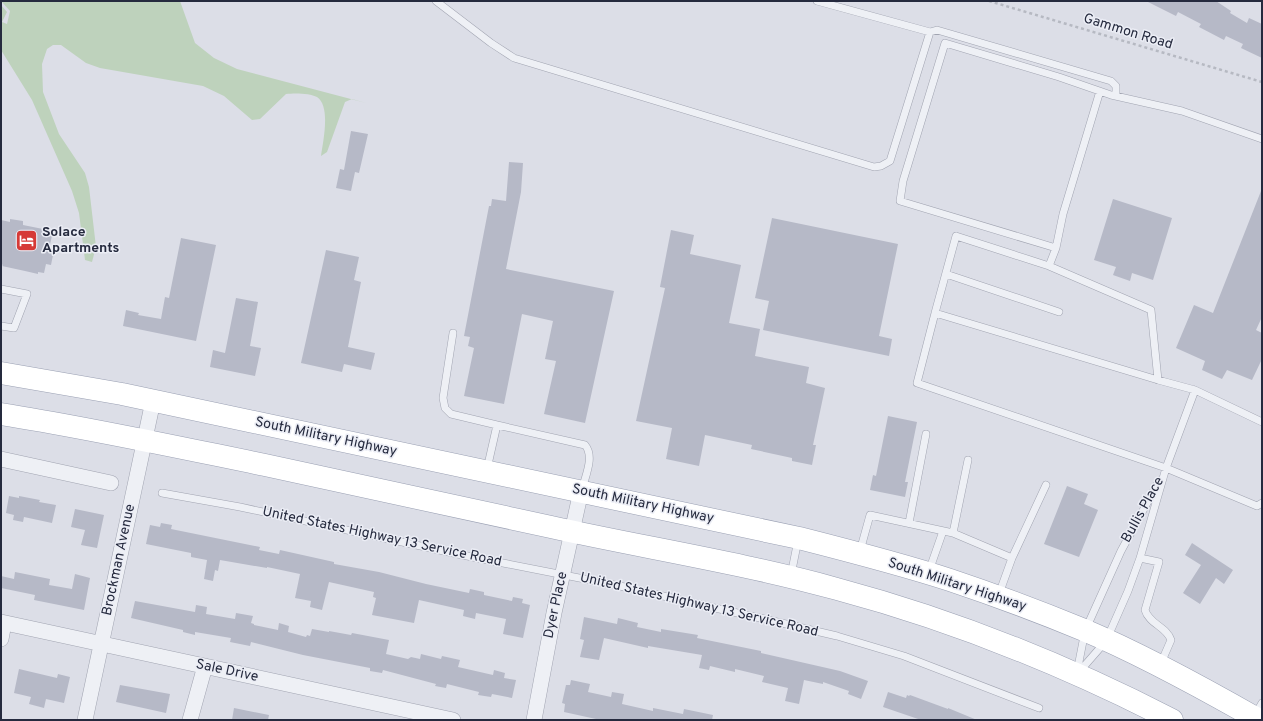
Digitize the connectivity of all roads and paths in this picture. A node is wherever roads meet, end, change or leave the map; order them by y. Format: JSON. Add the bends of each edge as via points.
{"nodes":[{"id":1,"x":436,"y":1,"type":"edge"},
{"id":2,"x":817,"y":1,"type":"edge"},
{"id":3,"x":989,"y":1,"type":"edge"},
{"id":4,"x":930,"y":32,"type":"junction"},
{"id":5,"x":1262,"y":82,"type":"edge"},
{"id":6,"x":1100,"y":92,"type":"junction"},
{"id":7,"x":1116,"y":96,"type":"junction"},
{"id":8,"x":1262,"y":139,"type":"edge"},
{"id":9,"x":1056,"y":248,"type":"junction"},
{"id":10,"x":1049,"y":266,"type":"junction"},
{"id":11,"x":946,"y":274,"type":"junction"},
{"id":12,"x":1,"y":289,"type":"edge"},
{"id":13,"x":1059,"y":312,"type":"dead end"},
{"id":14,"x":935,"y":313,"type":"junction"},
{"id":15,"x":1,"y":326,"type":"edge"},
{"id":16,"x":453,"y":333,"type":"dead end"},
{"id":17,"x":1,"y":373,"type":"edge"},
{"id":18,"x":1158,"y":380,"type":"junction"},
{"id":19,"x":1195,"y":390,"type":"junction"},
{"id":20,"x":153,"y":401,"type":"junction"},
{"id":21,"x":1,"y":414,"type":"edge"},
{"id":22,"x":1262,"y":422,"type":"edge"},
{"id":23,"x":497,"y":425,"type":"junction"},
{"id":24,"x":926,"y":434,"type":"dead end"},
{"id":25,"x":145,"y":440,"type":"junction"},
{"id":26,"x":1,"y":459,"type":"edge"},
{"id":27,"x":968,"y":460,"type":"dead end"},
{"id":28,"x":1166,"y":468,"type":"junction"},
{"id":29,"x":486,"y":471,"type":"junction"},
{"id":30,"x":111,"y":483,"type":"dead end"},
{"id":31,"x":1046,"y":485,"type":"dead end"},
{"id":32,"x":581,"y":491,"type":"junction"},
{"id":33,"x":162,"y":493,"type":"dead end"},
{"id":34,"x":1262,"y":503,"type":"edge"},
{"id":35,"x":908,"y":523,"type":"junction"},
{"id":36,"x":943,"y":531,"type":"junction"},
{"id":37,"x":573,"y":532,"type":"junction"},
{"id":38,"x":953,"y":533,"type":"junction"},
{"id":39,"x":799,"y":538,"type":"junction"},
{"id":40,"x":859,"y":553,"type":"junction"},
{"id":41,"x":1012,"y":558,"type":"junction"},
{"id":42,"x":1140,"y":558,"type":"junction"},
{"id":43,"x":562,"y":574,"type":"junction"},
{"id":44,"x":928,"y":574,"type":"junction"},
{"id":45,"x":790,"y":577,"type":"junction"},
{"id":46,"x":997,"y":597,"type":"junction"},
{"id":47,"x":3,"y":623,"type":"edge"},
{"id":48,"x":1085,"y":631,"type":"junction"},
{"id":49,"x":1,"y":639,"type":"edge"},
{"id":50,"x":1106,"y":641,"type":"junction"},
{"id":51,"x":101,"y":644,"type":"junction"},
{"id":52,"x":205,"y":666,"type":"junction"},
{"id":53,"x":1159,"y":667,"type":"junction"},
{"id":54,"x":1077,"y":674,"type":"junction"},
{"id":55,"x":1039,"y":708,"type":"dead end"},
{"id":56,"x":1258,"y":713,"type":"edge"},
{"id":57,"x":85,"y":720,"type":"edge"},
{"id":58,"x":190,"y":720,"type":"edge"},
{"id":59,"x":453,"y":720,"type":"edge"},
{"id":60,"x":534,"y":720,"type":"edge"},
{"id":61,"x":1172,"y":720,"type":"edge"}],
"edges":[{"from":1,"to":4,"type":"lane","via":[[514,58],[874,167],[890,161]]},
{"from":2,"to":4,"type":"lane"},
{"from":3,"to":5,"type":"path","name":"Gammon Road"},
{"from":4,"to":7,"type":"lane","via":[[937,30],[1111,81],[1116,86]]},
{"from":6,"to":7,"type":"lane"},
{"from":6,"to":9,"type":"lane","via":[[1063,214]]},
{"from":6,"to":9,"type":"lane","via":[[945,43],[903,181],[900,201]]},
{"from":7,"to":8,"type":"lane","via":[[1182,111]]},
{"from":9,"to":10,"type":"lane"},
{"from":10,"to":11,"type":"lane","via":[[956,236]]},
{"from":10,"to":18,"type":"lane","via":[[1151,310]]},
{"from":11,"to":13,"type":"lane"},
{"from":11,"to":14,"type":"lane"},
{"from":12,"to":15,"type":"lane","via":[[27,294],[14,328]]},
{"from":14,"to":18,"type":"lane"},
{"from":14,"to":28,"type":"lane","via":[[917,384]]},
{"from":16,"to":23,"type":"lane","via":[[443,398],[445,408],[451,414]]},
{"from":17,"to":20,"type":"main road","name":"South Military Highway"},
{"from":18,"to":19,"type":"lane"},
{"from":19,"to":22,"type":"lane"},
{"from":19,"to":28,"type":"lane"},
{"from":20,"to":25,"type":"street","name":"Brockman Avenue"},
{"from":20,"to":29,"type":"main road","name":"South Military Highway"},
{"from":21,"to":25,"type":"main road"},
{"from":23,"to":29,"type":"lane"},
{"from":23,"to":32,"type":"lane","via":[[585,445],[590,457]]},
{"from":24,"to":35,"type":"lane"},
{"from":25,"to":37,"type":"main road"},
{"from":25,"to":51,"type":"street","name":"Brockman Avenue"},
{"from":26,"to":30,"type":"street"},
{"from":27,"to":38,"type":"lane"},
{"from":28,"to":34,"type":"lane","via":[[1257,506]]},
{"from":28,"to":42,"type":"lane","name":"Bullis Place"},
{"from":28,"to":48,"type":"lane","name":"Bullis Place","via":[[1121,551]]},
{"from":29,"to":32,"type":"main road","name":"South Military Highway"},
{"from":31,"to":41,"type":"lane"},
{"from":32,"to":37,"type":"street","name":"Dyer Place"},
{"from":32,"to":39,"type":"main road","name":"South Military Highway"},
{"from":33,"to":43,"type":"lane","name":"United States Highway 13 Service Road"},
{"from":35,"to":36,"type":"lane"},
{"from":35,"to":40,"type":"lane","via":[[870,515]]},
{"from":36,"to":38,"type":"lane"},
{"from":36,"to":44,"type":"lane"},
{"from":37,"to":43,"type":"street","name":"Dyer Place"},
{"from":37,"to":45,"type":"main road"},
{"from":38,"to":41,"type":"lane"},
{"from":39,"to":40,"type":"main road","name":"South Military Highway"},
{"from":39,"to":45,"type":"lane"},
{"from":40,"to":44,"type":"main road","name":"South Military Highway"},
{"from":41,"to":46,"type":"lane"},
{"from":42,"to":50,"type":"lane","name":"Bullis Place"},
{"from":42,"to":53,"type":"lane","via":[[1159,562],[1145,610],[1146,616],[1170,635],[1171,640]]},
{"from":43,"to":55,"type":"lane","name":"United States Highway 13 Service Road","via":[[837,636],[904,656]]},
{"from":43,"to":60,"type":"street","name":"Dyer Place"},
{"from":44,"to":46,"type":"main road","name":"South Military Highway"},
{"from":45,"to":54,"type":"main road","via":[[851,592],[922,614]]},
{"from":46,"to":48,"type":"main road","name":"South Military Highway"},
{"from":47,"to":49,"type":"street"},
{"from":47,"to":51,"type":"street","name":"Sale Drive"},
{"from":48,"to":50,"type":"main road","name":"South Military Highway"},
{"from":48,"to":54,"type":"lane","name":"Bullis Place"},
{"from":50,"to":53,"type":"main road","name":"South Military Highway"},
{"from":50,"to":54,"type":"lane","name":"Bullis Place"},
{"from":51,"to":52,"type":"street","name":"Sale Drive"},
{"from":51,"to":57,"type":"street","name":"Brockman Avenue"},
{"from":52,"to":58,"type":"street"},
{"from":52,"to":59,"type":"street","name":"Sale Drive"},
{"from":53,"to":56,"type":"main road","name":"South Military Highway","via":[[1216,696]]},
{"from":54,"to":61,"type":"main road"}]}
